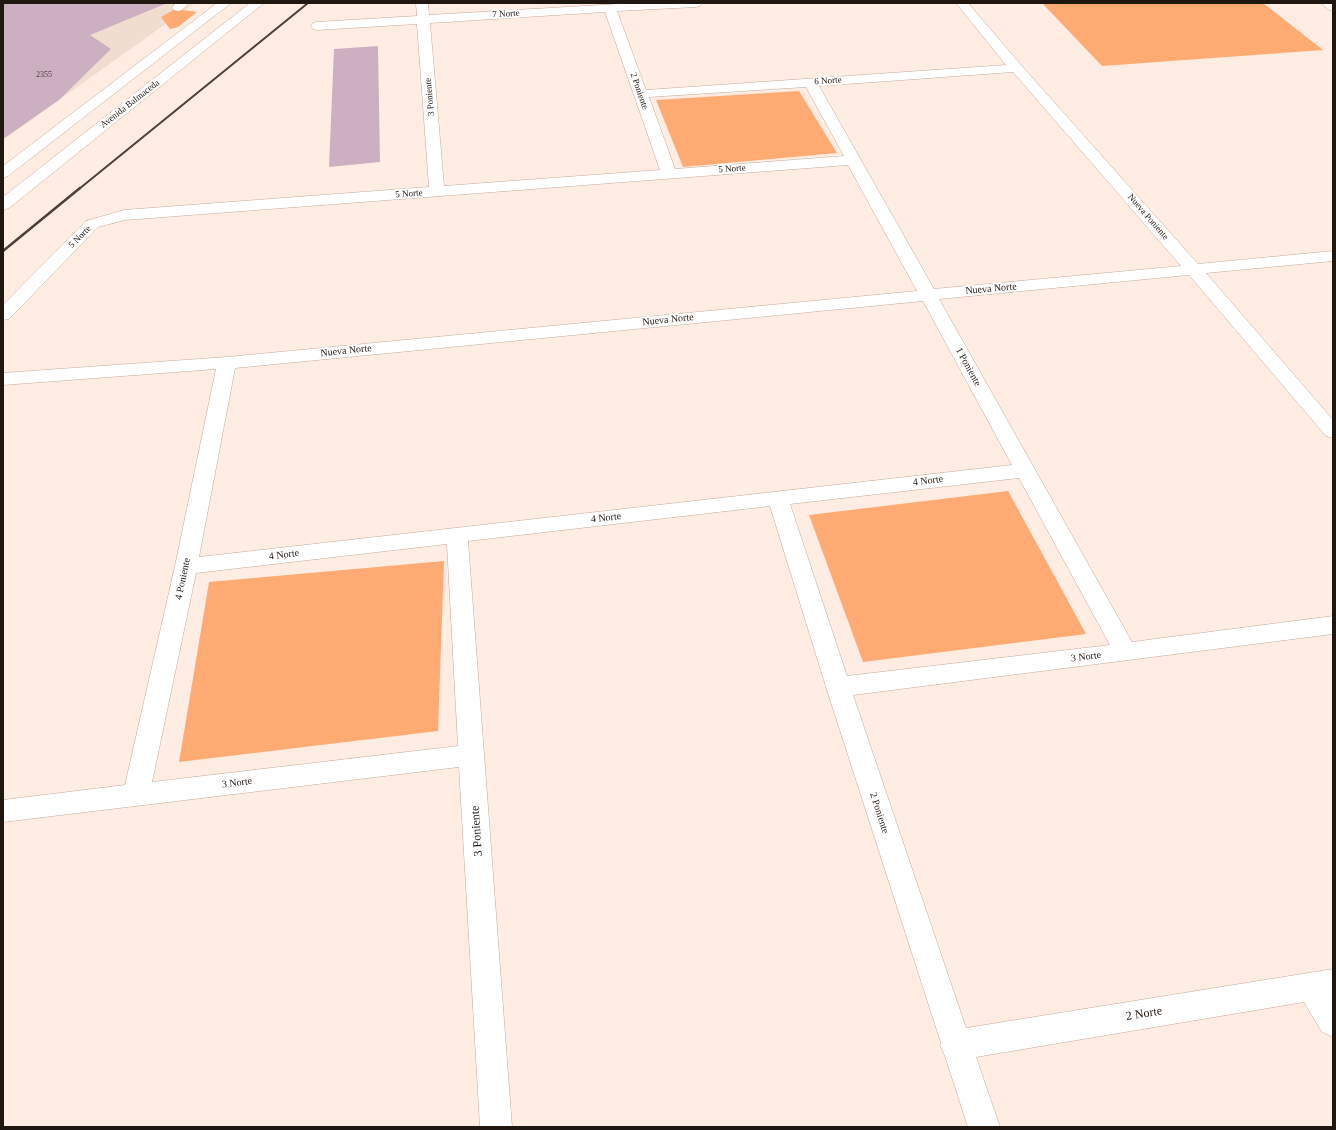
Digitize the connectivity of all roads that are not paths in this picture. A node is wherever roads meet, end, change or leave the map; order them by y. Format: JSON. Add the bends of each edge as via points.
{"nodes":[{"id":1,"x":225,"y":3,"type":"edge"},
{"id":2,"x":258,"y":3,"type":"edge"},
{"id":3,"x":422,"y":3,"type":"edge"},
{"id":4,"x":696,"y":3,"type":"edge"},
{"id":5,"x":962,"y":3,"type":"edge"},
{"id":6,"x":1327,"y":3,"type":"edge"},
{"id":7,"x":1333,"y":7,"type":"edge"},
{"id":8,"x":610,"y":8,"type":"junction"},
{"id":9,"x":423,"y":20,"type":"junction"},
{"id":10,"x":317,"y":26,"type":"dead end"},
{"id":11,"x":1016,"y":68,"type":"junction"},
{"id":12,"x":810,"y":82,"type":"junction"},
{"id":13,"x":640,"y":94,"type":"junction"},
{"id":14,"x":853,"y":160,"type":"junction"},
{"id":15,"x":3,"y":173,"type":"edge"},
{"id":16,"x":669,"y":174,"type":"junction"},
{"id":17,"x":437,"y":192,"type":"junction"},
{"id":18,"x":3,"y":205,"type":"edge"},
{"id":19,"x":1333,"y":256,"type":"edge"},
{"id":20,"x":1194,"y":270,"type":"junction"},
{"id":21,"x":928,"y":294,"type":"junction"},
{"id":22,"x":3,"y":315,"type":"edge"},
{"id":23,"x":227,"y":363,"type":"junction"},
{"id":24,"x":3,"y":379,"type":"edge"},
{"id":25,"x":1333,"y":405,"type":"edge"},
{"id":26,"x":1312,"y":407,"type":"junction"},
{"id":27,"x":1333,"y":432,"type":"edge"},
{"id":28,"x":1026,"y":470,"type":"junction"},
{"id":29,"x":778,"y":498,"type":"junction"},
{"id":30,"x":456,"y":535,"type":"junction"},
{"id":31,"x":186,"y":566,"type":"junction"},
{"id":32,"x":1333,"y":625,"type":"edge"},
{"id":33,"x":1126,"y":652,"type":"junction"},
{"id":34,"x":838,"y":686,"type":"junction"},
{"id":35,"x":472,"y":755,"type":"junction"},
{"id":36,"x":136,"y":795,"type":"junction"},
{"id":37,"x":3,"y":811,"type":"edge"},
{"id":38,"x":1323,"y":985,"type":"edge"},
{"id":39,"x":1333,"y":1022,"type":"edge"},
{"id":40,"x":955,"y":1045,"type":"junction"},
{"id":41,"x":496,"y":1127,"type":"edge"},
{"id":42,"x":984,"y":1127,"type":"edge"}],
"edges":[{"from":1,"to":15,"type":"street"},
{"from":2,"to":18,"type":"street","name":"Avenida Balmaceda"},
{"from":3,"to":9,"type":"street","name":"3 Poniente"},
{"from":4,"to":8,"type":"street","name":"7 Norte"},
{"from":5,"to":11,"type":"street","name":"Nueva Poniente"},
{"from":6,"to":7,"type":"street"},
{"from":8,"to":9,"type":"street","name":"7 Norte"},
{"from":8,"to":13,"type":"street","name":"2 Poniente"},
{"from":9,"to":10,"type":"street","name":"7 Norte"},
{"from":9,"to":17,"type":"street","name":"3 Poniente"},
{"from":11,"to":12,"type":"street","name":"6 Norte"},
{"from":11,"to":20,"type":"street","name":"Nueva Poniente"},
{"from":12,"to":13,"type":"street","name":"6 Norte"},
{"from":12,"to":14,"type":"street","name":"1 Poniente"},
{"from":13,"to":16,"type":"street","name":"2 Poniente"},
{"from":14,"to":16,"type":"street","name":"5 Norte"},
{"from":14,"to":21,"type":"street","name":"1 Poniente"},
{"from":16,"to":17,"type":"street","name":"5 Norte"},
{"from":17,"to":22,"type":"street","name":"5 Norte","via":[[124,215],[92,224]]},
{"from":19,"to":20,"type":"street","name":"Nueva Norte"},
{"from":20,"to":21,"type":"street","name":"Nueva Norte"},
{"from":20,"to":26,"type":"street","name":"Nueva Poniente"},
{"from":21,"to":23,"type":"street","name":"Nueva Norte"},
{"from":21,"to":28,"type":"street","name":"1 Poniente"},
{"from":23,"to":24,"type":"street","name":"Nueva Norte"},
{"from":23,"to":31,"type":"street","name":"4 Poniente"},
{"from":25,"to":26,"type":"street"},
{"from":26,"to":27,"type":"street","name":"Nueva Poniente"},
{"from":28,"to":29,"type":"street","name":"4 Norte"},
{"from":28,"to":33,"type":"street","name":"1 Poniente"},
{"from":29,"to":30,"type":"street","name":"4 Norte"},
{"from":29,"to":34,"type":"street","name":"2 Poniente"},
{"from":30,"to":31,"type":"street","name":"4 Norte"},
{"from":30,"to":35,"type":"street","name":"3 Poniente"},
{"from":31,"to":36,"type":"street","name":"4 Poniente"},
{"from":32,"to":33,"type":"street","name":"3 Norte"},
{"from":33,"to":34,"type":"street","name":"3 Norte"},
{"from":34,"to":40,"type":"street","name":"2 Poniente"},
{"from":35,"to":36,"type":"street","name":"3 Norte"},
{"from":35,"to":41,"type":"street","name":"3 Poniente"},
{"from":36,"to":37,"type":"street","name":"3 Norte"},
{"from":38,"to":39,"type":"street"},
{"from":38,"to":40,"type":"street","name":"2 Norte"},
{"from":40,"to":42,"type":"street","name":"2 Poniente"}]}
